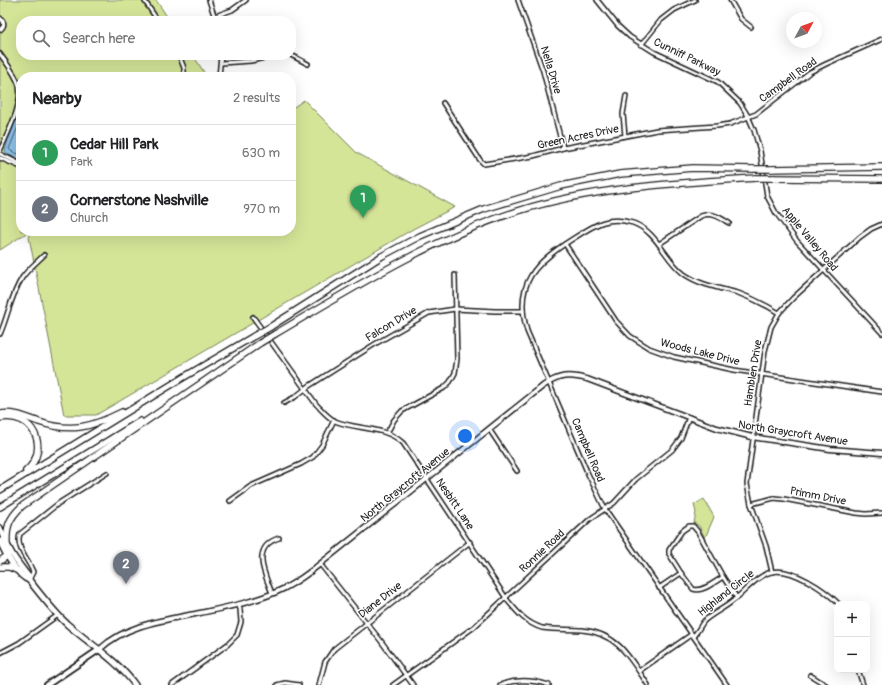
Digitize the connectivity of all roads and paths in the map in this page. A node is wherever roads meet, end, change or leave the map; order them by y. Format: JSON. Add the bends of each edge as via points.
{"nodes":[{"id":1,"x":144,"y":0,"type":"edge"},
{"id":2,"x":209,"y":0,"type":"edge"},
{"id":3,"x":246,"y":0,"type":"edge"},
{"id":4,"x":518,"y":0,"type":"edge"},
{"id":5,"x":597,"y":0,"type":"edge"},
{"id":6,"x":695,"y":0,"type":"edge"},
{"id":7,"x":730,"y":0,"type":"edge"},
{"id":8,"x":155,"y":16,"type":"edge"},
{"id":9,"x":215,"y":16,"type":"joint"},
{"id":10,"x":0,"y":18,"type":"edge"},
{"id":11,"x":751,"y":27,"type":"dead end"},
{"id":12,"x":0,"y":30,"type":"edge"},
{"id":13,"x":882,"y":39,"type":"edge"},
{"id":14,"x":642,"y":45,"type":"junction"},
{"id":15,"x":0,"y":54,"type":"edge"},
{"id":16,"x":296,"y":58,"type":"edge"},
{"id":17,"x":181,"y":60,"type":"edge"},
{"id":18,"x":256,"y":60,"type":"edge"},
{"id":19,"x":221,"y":63,"type":"joint"},
{"id":20,"x":308,"y":64,"type":"dead end"},
{"id":21,"x":184,"y":72,"type":"edge"},
{"id":22,"x":220,"y":72,"type":"edge"},
{"id":23,"x":16,"y":79,"type":"edge"},
{"id":24,"x":626,"y":96,"type":"dead end"},
{"id":25,"x":443,"y":103,"type":"dead end"},
{"id":26,"x":16,"y":111,"type":"edge"},
{"id":27,"x":748,"y":116,"type":"junction"},
{"id":28,"x":626,"y":136,"type":"junction"},
{"id":29,"x":563,"y":148,"type":"junction"},
{"id":30,"x":0,"y":153,"type":"edge"},
{"id":31,"x":0,"y":158,"type":"edge"},
{"id":32,"x":16,"y":162,"type":"edge"},
{"id":33,"x":16,"y":163,"type":"edge"},
{"id":34,"x":882,"y":167,"type":"edge"},
{"id":35,"x":882,"y":179,"type":"edge"},
{"id":36,"x":729,"y":223,"type":"dead end"},
{"id":37,"x":882,"y":224,"type":"edge"},
{"id":38,"x":565,"y":244,"type":"junction"},
{"id":39,"x":659,"y":244,"type":"junction"},
{"id":40,"x":44,"y":256,"type":"dead end"},
{"id":41,"x":824,"y":269,"type":"junction"},
{"id":42,"x":455,"y":275,"type":"dead end"},
{"id":43,"x":456,"y":309,"type":"junction"},
{"id":44,"x":522,"y":311,"type":"junction"},
{"id":45,"x":779,"y":313,"type":"junction"},
{"id":46,"x":253,"y":317,"type":"dead end"},
{"id":47,"x":882,"y":333,"type":"edge"},
{"id":48,"x":0,"y":334,"type":"edge"},
{"id":49,"x":762,"y":374,"type":"junction"},
{"id":50,"x":549,"y":382,"type":"junction"},
{"id":51,"x":193,"y":389,"type":"junction"},
{"id":52,"x":306,"y":390,"type":"junction"},
{"id":53,"x":882,"y":392,"type":"edge"},
{"id":54,"x":156,"y":394,"type":"junction"},
{"id":55,"x":284,"y":403,"type":"dead end"},
{"id":56,"x":0,"y":414,"type":"edge"},
{"id":57,"x":688,"y":417,"type":"junction"},
{"id":58,"x":0,"y":418,"type":"edge"},
{"id":59,"x":334,"y":420,"type":"junction"},
{"id":60,"x":489,"y":429,"type":"junction"},
{"id":61,"x":387,"y":433,"type":"junction"},
{"id":62,"x":752,"y":438,"type":"junction"},
{"id":63,"x":882,"y":453,"type":"edge"},
{"id":64,"x":518,"y":471,"type":"dead end"},
{"id":65,"x":107,"y":473,"type":"dead end"},
{"id":66,"x":427,"y":479,"type":"junction"},
{"id":67,"x":0,"y":490,"type":"edge"},
{"id":68,"x":230,"y":501,"type":"dead end"},
{"id":69,"x":751,"y":504,"type":"junction"},
{"id":70,"x":0,"y":507,"type":"edge"},
{"id":71,"x":605,"y":509,"type":"junction"},
{"id":72,"x":882,"y":513,"type":"edge"},
{"id":73,"x":0,"y":528,"type":"edge"},
{"id":74,"x":279,"y":538,"type":"dead end"},
{"id":75,"x":0,"y":541,"type":"edge"},
{"id":76,"x":470,"y":542,"type":"junction"},
{"id":77,"x":8,"y":550,"type":"junction"},
{"id":78,"x":0,"y":561,"type":"edge"},
{"id":79,"x":320,"y":564,"type":"junction"},
{"id":80,"x":0,"y":567,"type":"edge"},
{"id":81,"x":19,"y":571,"type":"junction"},
{"id":82,"x":772,"y":572,"type":"junction"},
{"id":83,"x":680,"y":573,"type":"junction"},
{"id":84,"x":723,"y":576,"type":"junction"},
{"id":85,"x":29,"y":580,"type":"junction"},
{"id":86,"x":659,"y":588,"type":"junction"},
{"id":87,"x":272,"y":593,"type":"junction"},
{"id":88,"x":506,"y":597,"type":"junction"},
{"id":89,"x":737,"y":598,"type":"junction"},
{"id":90,"x":835,"y":601,"type":"edge"},
{"id":91,"x":237,"y":604,"type":"junction"},
{"id":92,"x":58,"y":615,"type":"junction"},
{"id":93,"x":367,"y":622,"type":"junction"},
{"id":94,"x":693,"y":635,"type":"junction"},
{"id":95,"x":100,"y":649,"type":"junction"},
{"id":96,"x":0,"y":653,"type":"edge"},
{"id":97,"x":639,"y":671,"type":"junction"},
{"id":98,"x":859,"y":673,"type":"edge"},
{"id":99,"x":810,"y":675,"type":"dead end"},
{"id":100,"x":407,"y":676,"type":"junction"},
{"id":101,"x":47,"y":685,"type":"edge"},
{"id":102,"x":135,"y":685,"type":"edge"},
{"id":103,"x":172,"y":685,"type":"edge"},
{"id":104,"x":277,"y":685,"type":"edge"},
{"id":105,"x":300,"y":685,"type":"edge"},
{"id":106,"x":319,"y":685,"type":"edge"},
{"id":107,"x":393,"y":685,"type":"edge"},
{"id":108,"x":413,"y":685,"type":"edge"},
{"id":109,"x":500,"y":685,"type":"edge"},
{"id":110,"x":549,"y":685,"type":"edge"},
{"id":111,"x":648,"y":685,"type":"edge"},
{"id":112,"x":727,"y":685,"type":"edge"},
{"id":113,"x":826,"y":685,"type":"edge"},
{"id":114,"x":863,"y":685,"type":"edge"}],
"edges":[{"from":1,"to":8,"type":"street"},
{"from":2,"to":9,"type":"street"},
{"from":3,"to":9,"type":"street","via":[[232,10]]},
{"from":4,"to":29,"type":"street","name":"Nella Drive","via":[[543,70]]},
{"from":5,"to":14,"type":"street","name":"Cunniff Parkway","via":[[618,26]]},
{"from":6,"to":14,"type":"street","via":[[660,20]]},
{"from":7,"to":11,"type":"street","via":[[741,19]]},
{"from":10,"to":12,"type":"street","via":[[4,25]]},
{"from":13,"to":27,"type":"street","name":"Campbell Road","via":[[810,72],[756,114]]},
{"from":14,"to":27,"type":"street","name":"Cunniff Parkway","via":[[718,82],[740,103]]},
{"from":15,"to":23,"type":"street"},
{"from":16,"to":20,"type":"street"},
{"from":17,"to":21,"type":"street"},
{"from":18,"to":19,"type":"street"},
{"from":19,"to":22,"type":"street"},
{"from":24,"to":28,"type":"street","via":[[622,114]]},
{"from":25,"to":29,"type":"street","name":"Green Acres Drive","via":[[484,164]]},
{"from":26,"to":30,"type":"street"},
{"from":27,"to":28,"type":"street","name":"Green Acres Drive","via":[[730,124],[657,130]]},
{"from":27,"to":41,"type":"street","name":"Apple Valley Road","via":[[760,151],[770,204],[790,233]]},
{"from":28,"to":29,"type":"street","name":"Green Acres Drive"},
{"from":30,"to":32,"type":"street"},
{"from":31,"to":33,"type":"street"},
{"from":34,"to":54,"type":"highway","bridge":true,"via":[[693,168],[620,174],[561,186],[484,209],[420,236],[382,256],[270,327]]},
{"from":35,"to":51,"type":"highway","bridge":true,"via":[[755,178],[652,185],[568,198],[520,211],[467,230],[391,267],[260,343]]},
{"from":36,"to":39,"type":"street","via":[[720,217],[707,214]]},
{"from":37,"to":41,"type":"street","name":"Hamblen Drive","via":[[860,236]]},
{"from":38,"to":39,"type":"street","name":"Campbell Road","via":[[596,224],[608,221],[632,223],[645,230]]},
{"from":38,"to":44,"type":"street","name":"Campbell Road","via":[[546,257],[535,269],[527,284]]},
{"from":38,"to":49,"type":"street","name":"Woods Lake Drive","via":[[612,316],[638,342],[674,357]]},
{"from":39,"to":45,"type":"street","via":[[677,268],[693,280],[748,297]]},
{"from":40,"to":48,"type":"street","via":[[21,279]]},
{"from":41,"to":45,"type":"street","name":"Hamblen Drive"},
{"from":41,"to":47,"type":"street","name":"Apple Valley Road"},
{"from":42,"to":43,"type":"street"},
{"from":43,"to":44,"type":"street","name":"Falcon Drive"},
{"from":43,"to":52,"type":"street","name":"Falcon Drive","via":[[429,313],[414,320],[327,374]]},
{"from":43,"to":61,"type":"street","via":[[457,364],[451,380],[442,390],[402,411]]},
{"from":44,"to":50,"type":"street","name":"Campbell Road","via":[[527,331]]},
{"from":45,"to":49,"type":"street","name":"Hamblen Drive","via":[[771,327]]},
{"from":46,"to":52,"type":"street","name":"Nesbitt Lane"},
{"from":49,"to":53,"type":"street","name":"Woods Lake Drive"},
{"from":49,"to":62,"type":"street","name":"Hamblen Drive"},
{"from":50,"to":57,"type":"street","name":"North Graycroft Avenue","via":[[561,376],[582,378]]},
{"from":50,"to":60,"type":"street","name":"North Graycroft Avenue"},
{"from":50,"to":71,"type":"street","name":"Campbell Road"},
{"from":51,"to":70,"type":"highway"},
{"from":51,"to":77,"type":"highway","via":[[22,506],[12,515],[8,525]]},
{"from":52,"to":55,"type":"street","name":"Falcon Drive"},
{"from":52,"to":59,"type":"street","name":"Nesbitt Lane","via":[[320,409]]},
{"from":54,"to":56,"type":"highway","via":[[103,421],[84,426],[57,427],[17,414]]},
{"from":54,"to":67,"type":"highway"},
{"from":57,"to":62,"type":"street","name":"North Graycroft Avenue"},
{"from":57,"to":71,"type":"street","name":"Ronnie Road","via":[[672,450],[636,479],[620,498]]},
{"from":58,"to":67,"type":"highway","via":[[11,417],[26,423],[36,435],[38,445],[37,457],[31,467]]},
{"from":59,"to":61,"type":"street","name":"Nesbitt Lane"},
{"from":59,"to":68,"type":"street","via":[[320,449],[313,457],[252,486]]},
{"from":60,"to":64,"type":"street"},
{"from":60,"to":66,"type":"street","name":"North Graycroft Avenue"},
{"from":61,"to":66,"type":"street","name":"Nesbitt Lane","via":[[403,443]]},
{"from":62,"to":63,"type":"street","name":"North Graycroft Avenue"},
{"from":62,"to":69,"type":"street","name":"Hamblen Drive","via":[[747,484]]},
{"from":65,"to":85,"type":"street","via":[[59,503],[20,534],[19,544],[33,572]]},
{"from":66,"to":76,"type":"street","name":"Nesbitt Lane"},
{"from":66,"to":79,"type":"street","name":"North Graycroft Avenue"},
{"from":69,"to":72,"type":"street","name":"Primm Drive","via":[[774,498],[866,514]]},
{"from":69,"to":82,"type":"street","name":"Hamblen Drive"},
{"from":71,"to":86,"type":"street","name":"Campbell Road"},
{"from":71,"to":88,"type":"street","name":"Ronnie Road","via":[[590,519]]},
{"from":73,"to":77,"type":"main road"},
{"from":74,"to":87,"type":"street","via":[[267,546],[261,556],[261,565]]},
{"from":75,"to":77,"type":"main road"},
{"from":76,"to":88,"type":"street","name":"Nesbitt Lane"},
{"from":76,"to":93,"type":"street","name":"Diane Drive"},
{"from":77,"to":78,"type":"highway"},
{"from":77,"to":81,"type":"main road"},
{"from":77,"to":85,"type":"main road"},
{"from":79,"to":87,"type":"street","name":"North Graycroft Avenue","via":[[300,579]]},
{"from":79,"to":93,"type":"street"},
{"from":80,"to":81,"type":"highway"},
{"from":81,"to":85,"type":"main road"},
{"from":82,"to":89,"type":"street","name":"Highland Circle","via":[[754,582]]},
{"from":82,"to":90,"type":"street","name":"Highland Circle","via":[[790,573],[802,578]]},
{"from":83,"to":84,"type":"street","via":[[696,591]]},
{"from":83,"to":84,"type":"street","via":[[669,550],[685,528],[693,526]]},
{"from":83,"to":86,"type":"street"},
{"from":84,"to":89,"type":"street"},
{"from":85,"to":92,"type":"main road"},
{"from":86,"to":94,"type":"street","name":"Campbell Road"},
{"from":87,"to":91,"type":"street","name":"North Graycroft Avenue"},
{"from":88,"to":97,"type":"street","name":"Nesbitt Lane","via":[[520,615],[534,625],[548,629],[593,631],[607,636],[623,649]]},
{"from":88,"to":100,"type":"street","name":"Ronnie Road","via":[[474,627]]},
{"from":89,"to":94,"type":"street","name":"Highland Circle","via":[[704,622]]},
{"from":91,"to":95,"type":"street","name":"North Graycroft Avenue","via":[[140,626],[115,638]]},
{"from":91,"to":103,"type":"street","via":[[241,622],[237,635]]},
{"from":92,"to":95,"type":"main road"},
{"from":92,"to":96,"type":"street","via":[[19,643]]},
{"from":93,"to":100,"type":"street"},
{"from":93,"to":106,"type":"street","name":"Diane Drive","via":[[332,651],[325,662]]},
{"from":94,"to":97,"type":"street","name":"Highland Circle"},
{"from":94,"to":112,"type":"street","name":"Campbell Road"},
{"from":95,"to":101,"type":"main road"},
{"from":95,"to":102,"type":"main road","via":[[118,664]]},
{"from":97,"to":111,"type":"street","name":"Nesbitt Lane"},
{"from":98,"to":114,"type":"street"},
{"from":99,"to":113,"type":"street"},
{"from":100,"to":107,"type":"street","name":"Ronnie Road"},
{"from":100,"to":108,"type":"street"},
{"from":104,"to":105,"type":"street"},
{"from":109,"to":110,"type":"street","via":[[524,681]]}]}
